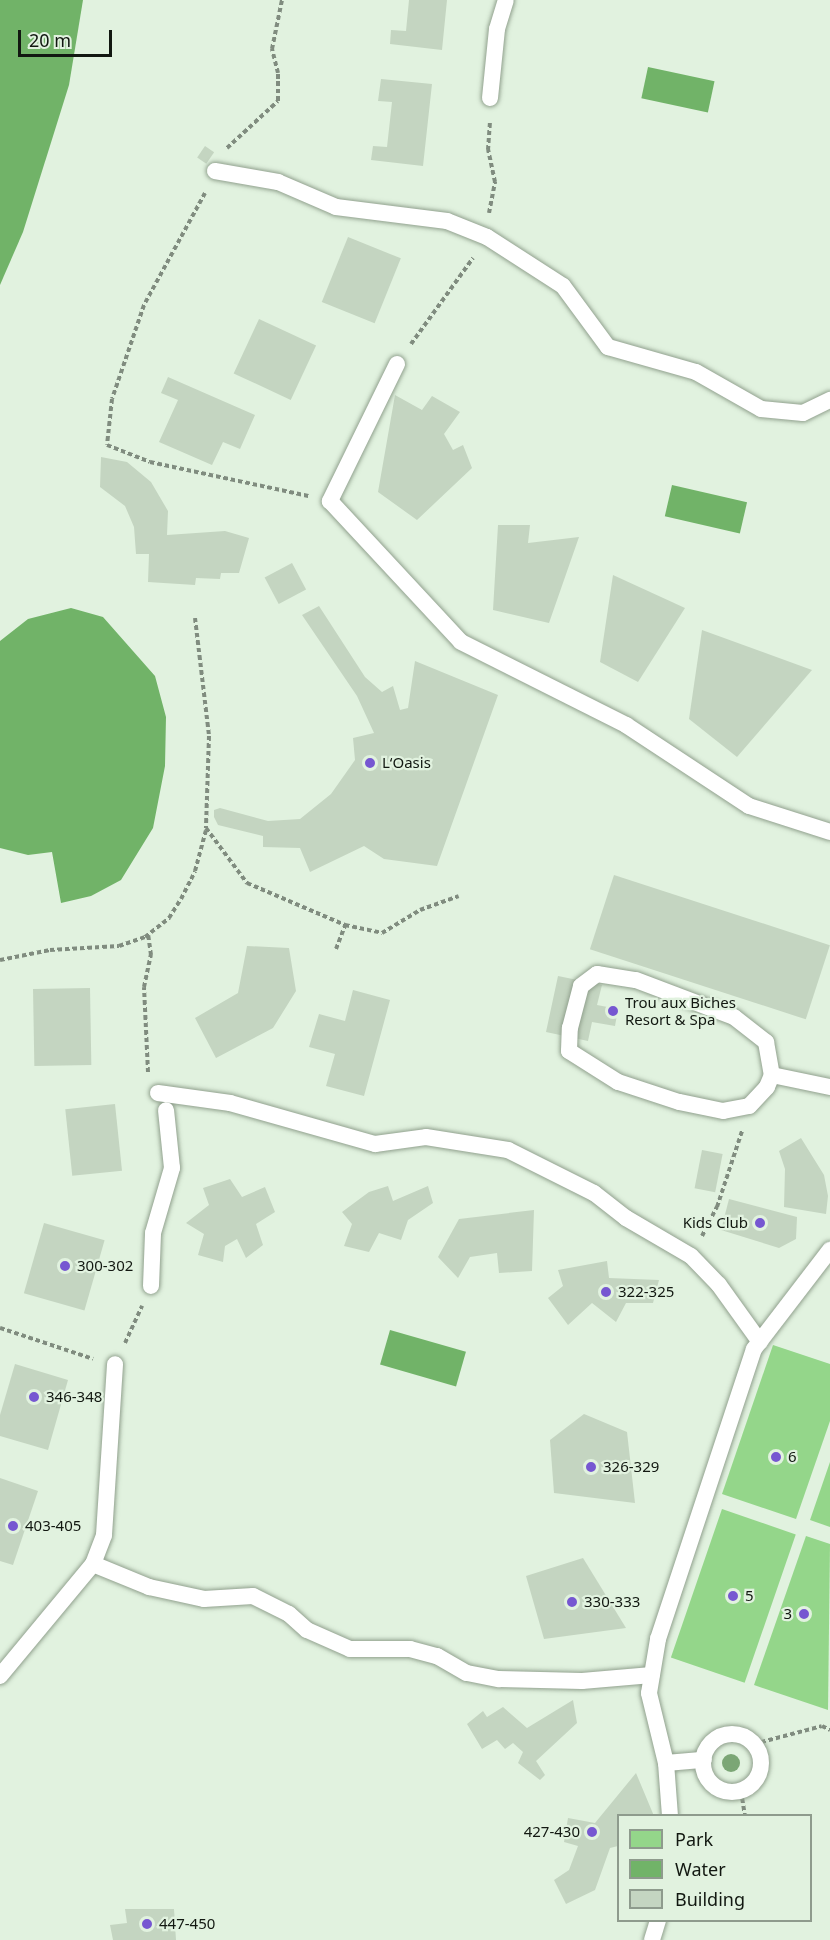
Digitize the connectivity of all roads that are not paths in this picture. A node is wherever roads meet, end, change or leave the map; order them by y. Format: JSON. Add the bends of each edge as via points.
{"nodes":[{"id":1,"x":506,"y":0,"type":"edge"},
{"id":2,"x":490,"y":98,"type":"road end"},
{"id":3,"x":215,"y":171,"type":"road end"},
{"id":4,"x":397,"y":364,"type":"road end"},
{"id":5,"x":830,"y":400,"type":"edge"},
{"id":6,"x":830,"y":832,"type":"edge"},
{"id":7,"x":772,"y":1075,"type":"junction"},
{"id":8,"x":830,"y":1087,"type":"edge"},
{"id":9,"x":158,"y":1093,"type":"road end"},
{"id":10,"x":166,"y":1110,"type":"dead end"},
{"id":11,"x":830,"y":1250,"type":"edge"},
{"id":12,"x":151,"y":1286,"type":"road end"},
{"id":13,"x":760,"y":1342,"type":"junction"},
{"id":14,"x":115,"y":1364,"type":"road end"},
{"id":15,"x":93,"y":1564,"type":"junction"},
{"id":16,"x":652,"y":1675,"type":"junction"},
{"id":17,"x":0,"y":1676,"type":"edge"},
{"id":18,"x":704,"y":1760,"type":"junction"},
{"id":19,"x":666,"y":1764,"type":"junction"},
{"id":20,"x":670,"y":1814,"type":"edge"},
{"id":21,"x":657,"y":1922,"type":"edge"},
{"id":22,"x":652,"y":1940,"type":"edge"}],
"edges":[{"from":1,"to":2,"type":"lane","via":[[497,29]]},
{"from":3,"to":5,"type":"lane","via":[[278,182],[336,207],[447,221],[487,237],[563,286],[608,347],[696,372],[760,409],[803,412]]},
{"from":4,"to":6,"type":"lane","via":[[330,501],[461,642],[626,725],[749,806]]},
{"from":7,"to":7,"type":"lane","via":[[767,1087],[749,1106],[723,1111],[679,1102],[618,1082],[569,1051],[570,1028],[581,986],[597,974],[636,980],[734,1017],[766,1042]]},
{"from":7,"to":8,"type":"lane"},
{"from":9,"to":13,"type":"lane","via":[[230,1103],[375,1144],[426,1137],[508,1150],[594,1193],[626,1218],[691,1256],[719,1285]]},
{"from":10,"to":12,"type":"lane","via":[[172,1168],[153,1233]]},
{"from":11,"to":13,"type":"lane"},
{"from":13,"to":16,"type":"lane","via":[[733,1410],[658,1639]]},
{"from":14,"to":15,"type":"lane","via":[[104,1535]]},
{"from":15,"to":16,"type":"lane","via":[[149,1587],[204,1599],[254,1596],[289,1614],[307,1630],[350,1649],[410,1649],[437,1656],[467,1673],[582,1681]]},
{"from":15,"to":17,"type":"lane"},
{"from":16,"to":19,"type":"lane","via":[[649,1693]]},
{"from":18,"to":18,"type":"lane","via":[[708,1747],[726,1734],[746,1737],[760,1755],[759,1775],[741,1791],[720,1790],[712,1784]]},
{"from":18,"to":19,"type":"lane"},
{"from":19,"to":20,"type":"lane"},
{"from":21,"to":22,"type":"lane"}]}
